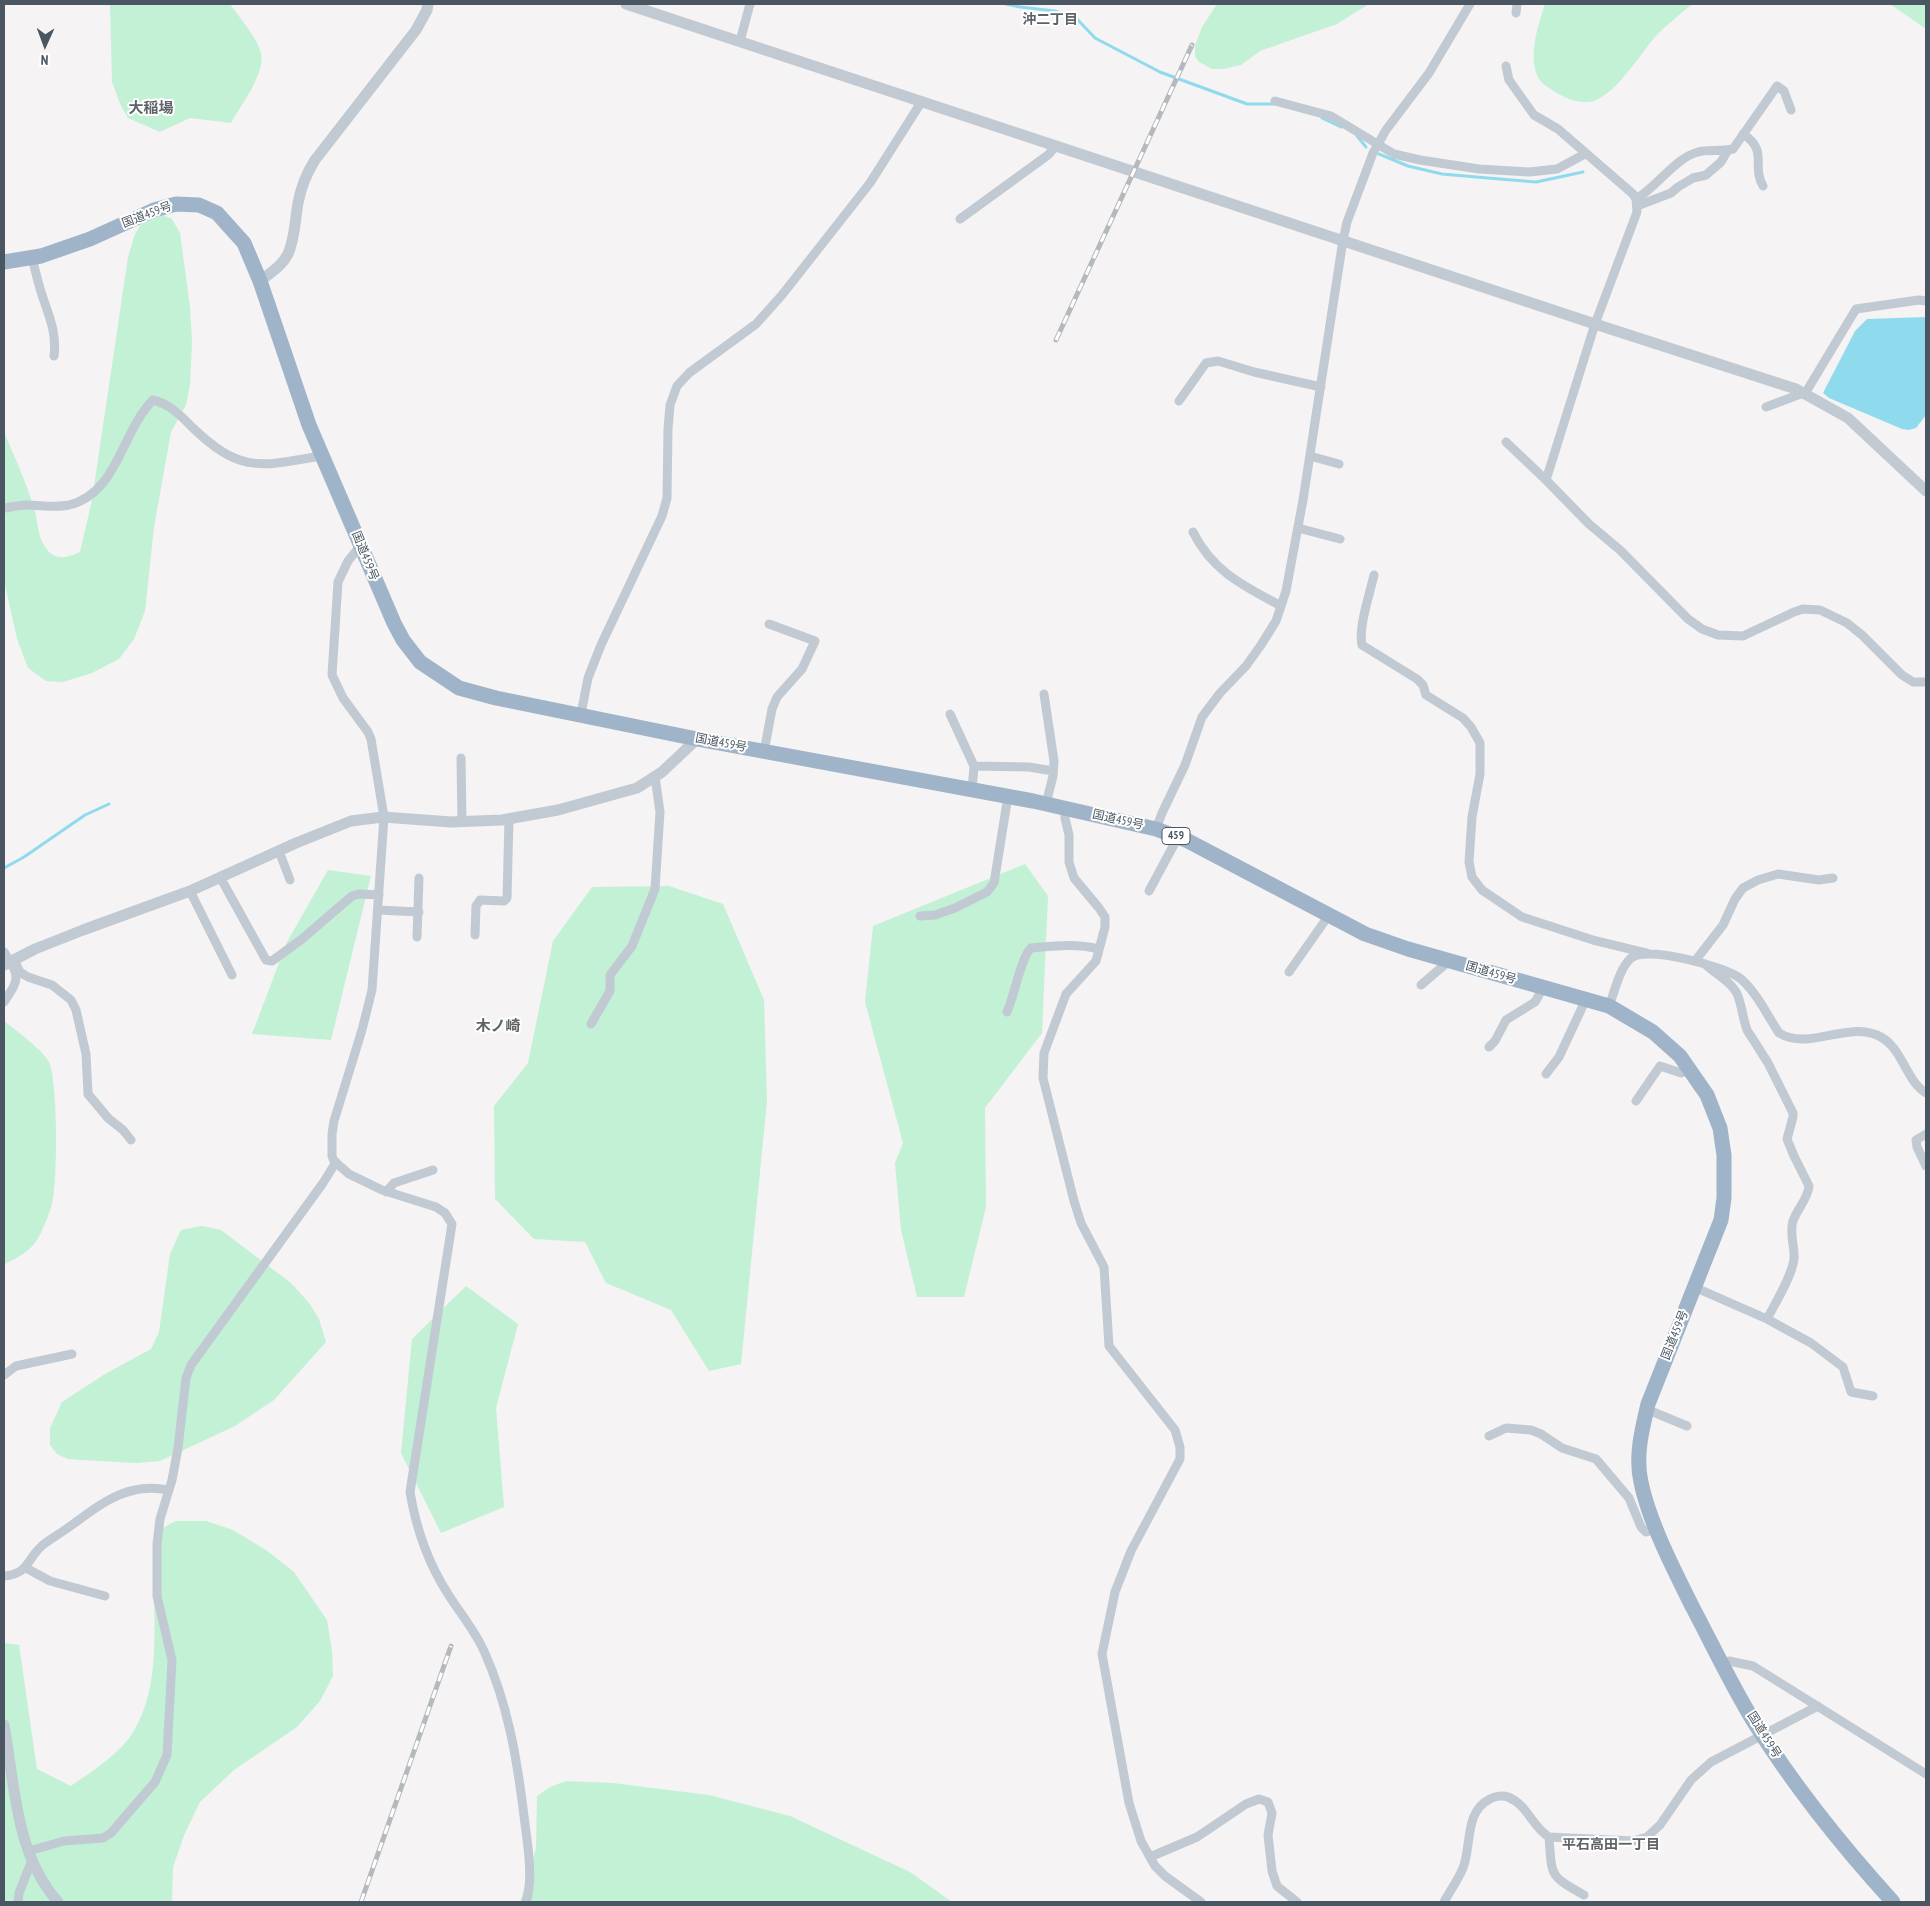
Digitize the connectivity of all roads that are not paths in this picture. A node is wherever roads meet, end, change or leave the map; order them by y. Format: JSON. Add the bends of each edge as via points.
{"nodes":[{"id":1,"x":428,"y":4,"type":"edge"},
{"id":2,"x":626,"y":4,"type":"edge"},
{"id":3,"x":750,"y":4,"type":"edge"},
{"id":4,"x":1470,"y":4,"type":"edge"},
{"id":5,"x":740,"y":41,"type":"junction"},
{"id":6,"x":1506,"y":66,"type":"dead end"},
{"id":7,"x":922,"y":101,"type":"junction"},
{"id":8,"x":1275,"y":101,"type":"dead end"},
{"id":9,"x":1791,"y":110,"type":"dead end"},
{"id":10,"x":1743,"y":134,"type":"junction"},
{"id":11,"x":1379,"y":144,"type":"junction"},
{"id":12,"x":1056,"y":146,"type":"junction"},
{"id":13,"x":1728,"y":150,"type":"junction"},
{"id":14,"x":1585,"y":154,"type":"junction"},
{"id":15,"x":1763,"y":186,"type":"dead end"},
{"id":16,"x":1636,"y":203,"type":"junction"},
{"id":17,"x":960,"y":220,"type":"dead end"},
{"id":18,"x":1343,"y":240,"type":"junction"},
{"id":19,"x":32,"y":257,"type":"junction"},
{"id":20,"x":4,"y":262,"type":"edge"},
{"id":21,"x":260,"y":281,"type":"junction"},
{"id":22,"x":1926,"y":302,"type":"edge"},
{"id":23,"x":1595,"y":324,"type":"junction"},
{"id":24,"x":54,"y":356,"type":"dead end"},
{"id":25,"x":1321,"y":387,"type":"junction"},
{"id":26,"x":1806,"y":392,"type":"junction"},
{"id":27,"x":1180,"y":401,"type":"dead end"},
{"id":28,"x":1766,"y":407,"type":"dead end"},
{"id":29,"x":1506,"y":442,"type":"dead end"},
{"id":30,"x":321,"y":456,"type":"junction"},
{"id":31,"x":1310,"y":456,"type":"junction"},
{"id":32,"x":1339,"y":464,"type":"dead end"},
{"id":33,"x":1546,"y":480,"type":"junction"},
{"id":34,"x":1926,"y":491,"type":"edge"},
{"id":35,"x":4,"y":508,"type":"edge"},
{"id":36,"x":1298,"y":528,"type":"junction"},
{"id":37,"x":1193,"y":532,"type":"dead end"},
{"id":38,"x":1340,"y":539,"type":"dead end"},
{"id":39,"x":361,"y":545,"type":"junction"},
{"id":40,"x":1374,"y":575,"type":"dead end"},
{"id":41,"x":1281,"y":606,"type":"junction"},
{"id":42,"x":769,"y":624,"type":"dead end"},
{"id":43,"x":1926,"y":682,"type":"edge"},
{"id":44,"x":1044,"y":694,"type":"dead end"},
{"id":45,"x":581,"y":714,"type":"junction"},
{"id":46,"x":950,"y":714,"type":"dead end"},
{"id":47,"x":697,"y":739,"type":"junction"},
{"id":48,"x":764,"y":752,"type":"junction"},
{"id":49,"x":461,"y":758,"type":"dead end"},
{"id":50,"x":974,"y":766,"type":"junction"},
{"id":51,"x":1053,"y":771,"type":"junction"},
{"id":52,"x":655,"y":777,"type":"junction"},
{"id":53,"x":972,"y":790,"type":"junction"},
{"id":54,"x":1008,"y":796,"type":"junction"},
{"id":55,"x":1046,"y":804,"type":"junction"},
{"id":56,"x":1065,"y":808,"type":"junction"},
{"id":57,"x":384,"y":817,"type":"junction"},
{"id":58,"x":509,"y":819,"type":"junction"},
{"id":59,"x":462,"y":821,"type":"junction"},
{"id":60,"x":1156,"y":829,"type":"junction"},
{"id":61,"x":1178,"y":837,"type":"junction"},
{"id":62,"x":278,"y":851,"type":"junction"},
{"id":63,"x":220,"y":878,"type":"junction"},
{"id":64,"x":419,"y":878,"type":"dead end"},
{"id":65,"x":1833,"y":878,"type":"dead end"},
{"id":66,"x":290,"y":880,"type":"dead end"},
{"id":67,"x":190,"y":891,"type":"junction"},
{"id":68,"x":1149,"y":891,"type":"dead end"},
{"id":69,"x":379,"y":895,"type":"junction"},
{"id":70,"x":378,"y":910,"type":"junction"},
{"id":71,"x":419,"y":912,"type":"junction"},
{"id":72,"x":1329,"y":915,"type":"junction"},
{"id":73,"x":920,"y":916,"type":"dead end"},
{"id":74,"x":475,"y":936,"type":"dead end"},
{"id":75,"x":417,"y":937,"type":"dead end"},
{"id":76,"x":1099,"y":949,"type":"junction"},
{"id":77,"x":1647,"y":953,"type":"junction"},
{"id":78,"x":8,"y":959,"type":"edge"},
{"id":79,"x":1449,"y":961,"type":"junction"},
{"id":80,"x":1695,"y":961,"type":"junction"},
{"id":81,"x":1705,"y":964,"type":"junction"},
{"id":82,"x":1289,"y":972,"type":"dead end"},
{"id":83,"x":232,"y":975,"type":"dead end"},
{"id":84,"x":1421,"y":985,"type":"dead end"},
{"id":85,"x":1543,"y":988,"type":"junction"},
{"id":86,"x":1586,"y":999,"type":"junction"},
{"id":87,"x":4,"y":1002,"type":"edge"},
{"id":88,"x":1609,"y":1006,"type":"junction"},
{"id":89,"x":1007,"y":1012,"type":"dead end"},
{"id":90,"x":591,"y":1024,"type":"dead end"},
{"id":91,"x":1489,"y":1047,"type":"dead end"},
{"id":92,"x":1690,"y":1070,"type":"junction"},
{"id":93,"x":1546,"y":1074,"type":"dead end"},
{"id":94,"x":1926,"y":1093,"type":"edge"},
{"id":95,"x":1636,"y":1101,"type":"dead end"},
{"id":96,"x":1926,"y":1134,"type":"edge"},
{"id":97,"x":131,"y":1140,"type":"dead end"},
{"id":98,"x":336,"y":1162,"type":"junction"},
{"id":99,"x":1926,"y":1166,"type":"edge"},
{"id":100,"x":433,"y":1170,"type":"dead end"},
{"id":101,"x":386,"y":1192,"type":"junction"},
{"id":102,"x":1694,"y":1287,"type":"junction"},
{"id":103,"x":1767,"y":1319,"type":"junction"},
{"id":104,"x":72,"y":1354,"type":"dead end"},
{"id":105,"x":4,"y":1375,"type":"edge"},
{"id":106,"x":1873,"y":1396,"type":"dead end"},
{"id":107,"x":1646,"y":1409,"type":"junction"},
{"id":108,"x":1687,"y":1426,"type":"dead end"},
{"id":109,"x":1489,"y":1436,"type":"dead end"},
{"id":110,"x":169,"y":1490,"type":"junction"},
{"id":111,"x":1657,"y":1529,"type":"junction"},
{"id":112,"x":26,"y":1568,"type":"junction"},
{"id":113,"x":4,"y":1576,"type":"edge"},
{"id":114,"x":105,"y":1596,"type":"dead end"},
{"id":115,"x":1722,"y":1663,"type":"junction"},
{"id":116,"x":1818,"y":1706,"type":"junction"},
{"id":117,"x":4,"y":1725,"type":"edge"},
{"id":118,"x":1763,"y":1736,"type":"junction"},
{"id":119,"x":1926,"y":1774,"type":"edge"},
{"id":120,"x":1549,"y":1837,"type":"junction"},
{"id":121,"x":31,"y":1856,"type":"junction"},
{"id":122,"x":1150,"y":1857,"type":"junction"},
{"id":123,"x":1584,"y":1895,"type":"dead end"},
{"id":124,"x":18,"y":1902,"type":"edge"},
{"id":125,"x":58,"y":1902,"type":"edge"},
{"id":126,"x":526,"y":1902,"type":"edge"},
{"id":127,"x":1201,"y":1902,"type":"edge"},
{"id":128,"x":1297,"y":1902,"type":"edge"},
{"id":129,"x":1444,"y":1902,"type":"edge"},
{"id":130,"x":1893,"y":1902,"type":"edge"}],
"edges":[{"from":1,"to":21,"type":"street","via":[[416,30],[305,175],[288,254]]},
{"from":2,"to":5,"type":"street"},
{"from":3,"to":5,"type":"street"},
{"from":4,"to":11,"type":"street","via":[[1429,73]]},
{"from":5,"to":7,"type":"street"},
{"from":6,"to":14,"type":"street","via":[[1509,80],[1534,115],[1558,129]]},
{"from":7,"to":12,"type":"street"},
{"from":7,"to":45,"type":"street","via":[[870,183],[782,295],[756,324],[689,373],[677,386],[670,405],[667,498],[662,516],[598,653],[588,678]]},
{"from":8,"to":11,"type":"street","via":[[1331,116]]},
{"from":9,"to":10,"type":"street","via":[[1784,91],[1777,86]]},
{"from":10,"to":13,"type":"street","via":[[1733,149]]},
{"from":10,"to":15,"type":"street","via":[[1757,148]]},
{"from":11,"to":14,"type":"street","via":[[1394,154],[1420,160],[1529,172],[1558,169]]},
{"from":11,"to":18,"type":"street","via":[[1368,164]]},
{"from":12,"to":17,"type":"street"},
{"from":12,"to":18,"type":"street"},
{"from":13,"to":16,"type":"street","via":[[1721,162],[1706,175],[1693,178],[1671,193]]},
{"from":13,"to":16,"type":"street","via":[[1698,152],[1686,157]]},
{"from":14,"to":16,"type":"street","via":[[1633,194]]},
{"from":16,"to":23,"type":"street","via":[[1636,212]]},
{"from":18,"to":23,"type":"street"},
{"from":18,"to":25,"type":"street"},
{"from":19,"to":20,"type":"highway","name":"国道459号","number":"459"},
{"from":19,"to":21,"type":"highway","name":"国道459号","number":"459","via":[[90,239],[154,210],[176,204],[199,205],[217,213],[231,226],[244,243]]},
{"from":19,"to":24,"type":"street","via":[[54,328]]},
{"from":21,"to":30,"type":"highway","name":"国道459号","number":"459"},
{"from":22,"to":26,"type":"street","via":[[1919,300],[1856,309]]},
{"from":23,"to":26,"type":"street"},
{"from":23,"to":33,"type":"street"},
{"from":25,"to":27,"type":"street","via":[[1218,361],[1206,363]]},
{"from":25,"to":31,"type":"street"},
{"from":26,"to":28,"type":"street"},
{"from":26,"to":34,"type":"street","via":[[1848,418]]},
{"from":29,"to":33,"type":"street"},
{"from":30,"to":35,"type":"street","via":[[279,463],[246,463],[208,443],[175,410],[153,400],[138,418],[107,479],[98,490],[70,505],[24,504]]},
{"from":30,"to":39,"type":"highway","name":"国道459号","number":"459"},
{"from":31,"to":32,"type":"street"},
{"from":31,"to":36,"type":"street"},
{"from":33,"to":43,"type":"street","via":[[1702,629],[1718,635],[1743,636],[1794,612],[1820,610],[1847,623],[1862,635],[1902,676],[1913,682]]},
{"from":36,"to":38,"type":"street"},
{"from":36,"to":41,"type":"street"},
{"from":37,"to":41,"type":"street","via":[[1209,558],[1229,577]]},
{"from":39,"to":45,"type":"highway","name":"国道459号","number":"459","via":[[402,640],[435,674],[459,688]]},
{"from":39,"to":57,"type":"street","via":[[348,561],[338,582],[332,675],[371,740]]},
{"from":40,"to":77,"type":"street","via":[[1363,624],[1362,645],[1417,679],[1426,695],[1463,718],[1480,743],[1480,774],[1472,817],[1469,862],[1475,882],[1522,917]]},
{"from":41,"to":60,"type":"street","via":[[1276,621],[1246,666],[1220,692],[1202,717],[1185,765]]},
{"from":42,"to":48,"type":"street","via":[[815,641],[802,669],[777,698]]},
{"from":44,"to":51,"type":"street","via":[[1052,736]]},
{"from":45,"to":47,"type":"highway","name":"国道459号","number":"459"},
{"from":46,"to":50,"type":"street"},
{"from":47,"to":48,"type":"highway","name":"国道459号","number":"459"},
{"from":47,"to":52,"type":"street"},
{"from":48,"to":53,"type":"highway","name":"国道459号","number":"459"},
{"from":49,"to":59,"type":"street"},
{"from":50,"to":51,"type":"street","via":[[1030,767]]},
{"from":50,"to":53,"type":"street"},
{"from":51,"to":55,"type":"street"},
{"from":52,"to":58,"type":"street","via":[[637,788],[558,810]]},
{"from":52,"to":90,"type":"street","via":[[660,812],[655,890],[632,946],[610,975],[610,991]]},
{"from":53,"to":54,"type":"highway","name":"国道459号","number":"459"},
{"from":54,"to":55,"type":"highway","name":"国道459号","number":"459"},
{"from":54,"to":73,"type":"street","via":[[991,888],[955,908]]},
{"from":55,"to":56,"type":"highway","name":"国道459号","number":"459"},
{"from":56,"to":60,"type":"highway","name":"国道459号","number":"459"},
{"from":56,"to":76,"type":"street","via":[[1069,862],[1074,878],[1105,918]]},
{"from":57,"to":59,"type":"street"},
{"from":57,"to":62,"type":"street","via":[[351,821]]},
{"from":57,"to":69,"type":"street"},
{"from":58,"to":59,"type":"street"},
{"from":58,"to":74,"type":"street","via":[[506,898],[504,901],[480,900],[476,906]]},
{"from":60,"to":61,"type":"highway","name":"国道459号","number":"459"},
{"from":61,"to":68,"type":"street"},
{"from":61,"to":72,"type":"highway","name":"国道459号","number":"459"},
{"from":62,"to":63,"type":"street"},
{"from":62,"to":66,"type":"street"},
{"from":63,"to":67,"type":"street"},
{"from":63,"to":69,"type":"street","via":[[266,960],[272,961],[352,896]]},
{"from":64,"to":71,"type":"street"},
{"from":65,"to":80,"type":"street","via":[[1819,880],[1778,874],[1743,888],[1723,925]]},
{"from":67,"to":78,"type":"street"},
{"from":67,"to":83,"type":"street"},
{"from":69,"to":70,"type":"street"},
{"from":70,"to":71,"type":"street"},
{"from":70,"to":98,"type":"street","via":[[372,990],[332,1128],[331,1148]]},
{"from":71,"to":75,"type":"street"},
{"from":72,"to":79,"type":"highway","name":"国道459号","number":"459","via":[[1365,934]]},
{"from":72,"to":82,"type":"street"},
{"from":76,"to":89,"type":"street","via":[[1072,944],[1031,948],[1025,956]]},
{"from":76,"to":122,"type":"street","via":[[1096,961],[1066,994],[1042,1066],[1046,1095],[1074,1201],[1081,1223],[1104,1267],[1109,1346],[1175,1430],[1180,1447],[1180,1459],[1131,1551],[1116,1590],[1102,1654],[1129,1803],[1141,1841]]},
{"from":77,"to":80,"type":"street"},
{"from":77,"to":88,"type":"street","via":[[1633,956],[1625,964]]},
{"from":78,"to":87,"type":"street","via":[[17,980]]},
{"from":78,"to":97,"type":"street","via":[[20,972],[52,985],[71,1000],[86,1054],[88,1094]]},
{"from":79,"to":84,"type":"street"},
{"from":79,"to":85,"type":"highway","name":"国道459号","number":"459"},
{"from":80,"to":81,"type":"street"},
{"from":81,"to":94,"type":"street","via":[[1740,978],[1785,1037],[1805,1040],[1851,1031],[1878,1036],[1896,1050]]},
{"from":81,"to":103,"type":"street","via":[[1738,996],[1747,1030],[1783,1090],[1793,1117],[1787,1139],[1809,1186],[1792,1228],[1793,1263]]},
{"from":85,"to":86,"type":"highway","name":"国道459号","number":"459"},
{"from":85,"to":91,"type":"street","via":[[1535,1002],[1506,1020]]},
{"from":86,"to":88,"type":"highway","name":"国道459号","number":"459"},
{"from":86,"to":93,"type":"street","via":[[1559,1056]]},
{"from":88,"to":92,"type":"highway","name":"国道459号","number":"459","via":[[1653,1032],[1680,1056]]},
{"from":92,"to":95,"type":"street","via":[[1681,1073],[1660,1066]]},
{"from":92,"to":102,"type":"highway","name":"国道459号","number":"459","via":[[1707,1095],[1720,1128],[1726,1176],[1722,1220]]},
{"from":96,"to":99,"type":"street","via":[[1916,1140]]},
{"from":98,"to":101,"type":"street","via":[[349,1174]]},
{"from":98,"to":110,"type":"street","via":[[190,1365]]},
{"from":100,"to":101,"type":"street","via":[[394,1183]]},
{"from":101,"to":126,"type":"street","via":[[436,1207],[452,1224],[410,1492],[422,1542],[447,1593],[484,1650],[510,1724],[527,1837],[530,1892]]},
{"from":102,"to":103,"type":"street"},
{"from":102,"to":107,"type":"highway","name":"国道459号","number":"459"},
{"from":103,"to":106,"type":"street","via":[[1811,1343],[1843,1367],[1850,1392]]},
{"from":104,"to":105,"type":"street","via":[[16,1366]]},
{"from":107,"to":108,"type":"street"},
{"from":107,"to":111,"type":"highway","name":"国道459号","number":"459","via":[[1641,1431],[1640,1481]]},
{"from":109,"to":111,"type":"street","via":[[1506,1428],[1531,1430],[1562,1448],[1596,1459],[1629,1498],[1641,1527],[1646,1532]]},
{"from":110,"to":112,"type":"street","via":[[135,1490],[104,1503],[42,1545]]},
{"from":110,"to":121,"type":"street","via":[[160,1519],[157,1573],[157,1596],[172,1660],[167,1755],[155,1782],[110,1833],[103,1838],[64,1841]]},
{"from":111,"to":115,"type":"highway","name":"国道459号","number":"459"},
{"from":112,"to":113,"type":"street"},
{"from":112,"to":114,"type":"street","via":[[50,1581]]},
{"from":115,"to":116,"type":"street","via":[[1734,1661],[1753,1666]]},
{"from":115,"to":118,"type":"highway","name":"国道459号","number":"459"},
{"from":116,"to":118,"type":"street"},
{"from":116,"to":119,"type":"street"},
{"from":117,"to":121,"type":"street","via":[[19,1823]]},
{"from":118,"to":120,"type":"street","via":[[1711,1762],[1691,1780],[1647,1837],[1633,1841]]},
{"from":118,"to":130,"type":"highway","name":"国道459号","number":"459","via":[[1835,1836]]},
{"from":120,"to":123,"type":"street","via":[[1554,1874],[1558,1880]]},
{"from":120,"to":129,"type":"street","via":[[1543,1834],[1521,1804],[1507,1796],[1493,1797],[1484,1802],[1471,1823],[1463,1867]]},
{"from":121,"to":124,"type":"street"},
{"from":121,"to":125,"type":"street","via":[[41,1879]]},
{"from":122,"to":127,"type":"street","via":[[1165,1876]]},
{"from":122,"to":128,"type":"street","via":[[1197,1837],[1246,1804],[1259,1799],[1268,1802],[1272,1813],[1268,1835],[1274,1878],[1277,1886]]}]}
